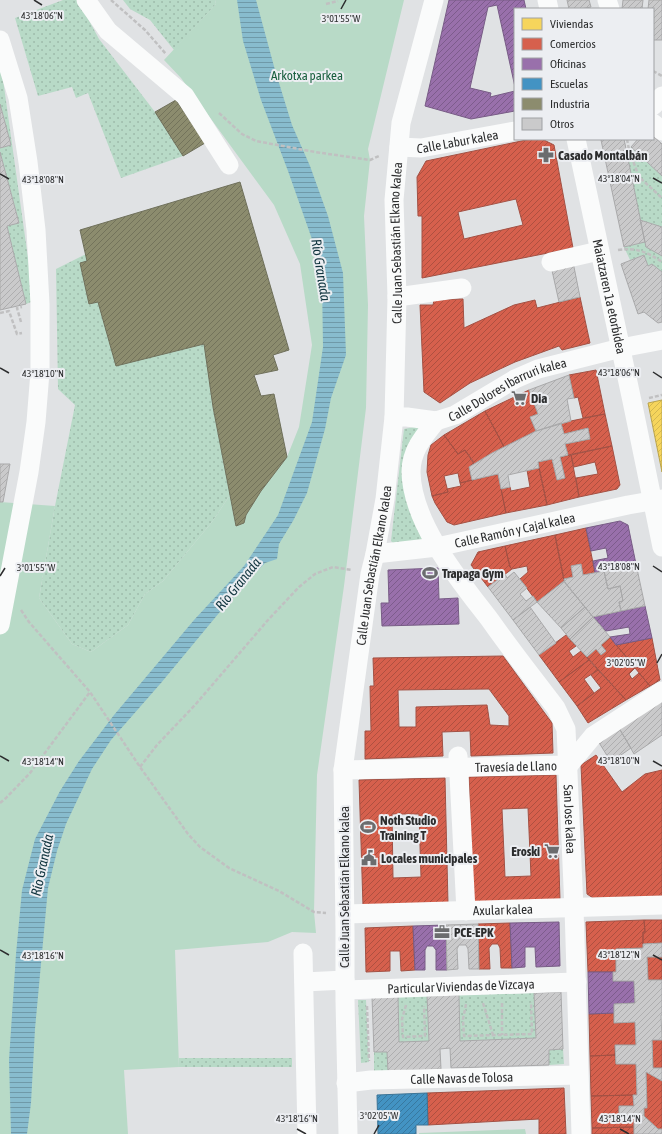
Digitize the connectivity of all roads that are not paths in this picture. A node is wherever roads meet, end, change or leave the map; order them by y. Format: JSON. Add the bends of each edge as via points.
{"nodes":[{"id":1,"x":86,"y":0,"type":"edge"},
{"id":2,"x":434,"y":0,"type":"edge"},
{"id":3,"x":0,"y":40,"type":"edge"},
{"id":4,"x":662,"y":96,"type":"edge"},
{"id":5,"x":654,"y":105,"type":"edge"},
{"id":6,"x":654,"y":124,"type":"edge"},
{"id":7,"x":514,"y":131,"type":"edge"},
{"id":8,"x":662,"y":131,"type":"edge"},
{"id":9,"x":576,"y":140,"type":"edge"},
{"id":10,"x":399,"y":148,"type":"junction"},
{"id":11,"x":229,"y":165,"type":"dead end"},
{"id":12,"x":600,"y":252,"type":"junction"},
{"id":13,"x":551,"y":262,"type":"dead end"},
{"id":14,"x":462,"y":288,"type":"dead end"},
{"id":15,"x":397,"y":297,"type":"junction"},
{"id":16,"x":662,"y":340,"type":"edge"},
{"id":17,"x":621,"y":348,"type":"junction"},
{"id":18,"x":394,"y":417,"type":"junction"},
{"id":19,"x":436,"y":422,"type":"junction"},
{"id":20,"x":657,"y":499,"type":"edge"},
{"id":21,"x":437,"y":547,"type":"junction"},
{"id":22,"x":662,"y":547,"type":"edge"},
{"id":23,"x":375,"y":554,"type":"junction"},
{"id":24,"x":0,"y":624,"type":"edge"},
{"id":25,"x":662,"y":691,"type":"edge"},
{"id":26,"x":458,"y":762,"type":"junction"},
{"id":27,"x":568,"y":764,"type":"junction"},
{"id":28,"x":343,"y":770,"type":"junction"},
{"id":29,"x":662,"y":905,"type":"edge"},
{"id":30,"x":574,"y":908,"type":"junction"},
{"id":31,"x":466,"y":911,"type":"junction"},
{"id":32,"x":345,"y":914,"type":"junction"},
{"id":33,"x":303,"y":954,"type":"dead end"},
{"id":34,"x":304,"y":982,"type":"junction"},
{"id":35,"x":577,"y":982,"type":"junction"},
{"id":36,"x":345,"y":985,"type":"junction"},
{"id":37,"x":578,"y":1075,"type":"junction"},
{"id":38,"x":346,"y":1083,"type":"junction"},
{"id":39,"x":306,"y":1134,"type":"edge"},
{"id":40,"x":348,"y":1134,"type":"edge"},
{"id":41,"x":581,"y":1134,"type":"edge"}],
"edges":[{"from":1,"to":11,"type":"street","via":[[108,31],[185,96]]},
{"from":2,"to":10,"type":"street","name":"Calle Juan Sebastián Elkano kalea","via":[[401,124]]},
{"from":3,"to":24,"type":"street","via":[[18,98],[28,162],[36,230],[40,304],[40,372],[36,422]]},
{"from":4,"to":5,"type":"street"},
{"from":6,"to":8,"type":"street"},
{"from":7,"to":10,"type":"street","name":"Calle Labur kalea","via":[[421,148]]},
{"from":9,"to":12,"type":"street","name":"Maiatzaren 1a etorbidea"},
{"from":10,"to":15,"type":"street","name":"Calle Juan Sebastián Elkano kalea","via":[[394,200]]},
{"from":12,"to":13,"type":"street"},
{"from":12,"to":17,"type":"street","name":"Maiatzaren 1a etorbidea"},
{"from":14,"to":15,"type":"street"},
{"from":15,"to":18,"type":"street","name":"Calle Juan Sebastián Elkano kalea"},
{"from":16,"to":17,"type":"street","name":"Calle Dolores Ibarruri kalea"},
{"from":17,"to":19,"type":"street","name":"Calle Dolores Ibarruri kalea","via":[[538,369],[515,379],[455,415]]},
{"from":17,"to":20,"type":"street","name":"Maiatzaren 1a etorbidea"},
{"from":18,"to":19,"type":"street","name":"Calle Dolores Ibarruri kalea"},
{"from":18,"to":23,"type":"street","name":"Calle Juan Sebastián Elkano kalea","via":[[385,499]]},
{"from":19,"to":21,"type":"street","name":"Calle Juan Sebastián Elkano kalea","via":[[421,439],[411,471],[412,486],[421,515]]},
{"from":20,"to":21,"type":"street","name":"Calle Ramón y Cajal kalea"},
{"from":20,"to":22,"type":"street","name":"Maiatzaren 1a etorbidea"},
{"from":21,"to":23,"type":"street","name":"Calle Ramón y Cajal kalea"},
{"from":21,"to":27,"type":"street","name":"San Jose kalea","via":[[447,564],[556,708],[566,729]]},
{"from":23,"to":28,"type":"street","name":"Calle Juan Sebastián Elkano kalea","via":[[370,574]]},
{"from":25,"to":27,"type":"street","name":"Travesía de Llano","via":[[593,736]]},
{"from":26,"to":27,"type":"street","name":"Travesía de Llano"},
{"from":26,"to":28,"type":"street","name":"Travesía de Llano"},
{"from":26,"to":31,"type":"street"},
{"from":27,"to":30,"type":"street","name":"San Jose kalea"},
{"from":28,"to":32,"type":"street","name":"Calle Juan Sebastián Elkano kalea"},
{"from":29,"to":30,"type":"street","name":"Axular kalea"},
{"from":30,"to":31,"type":"street","name":"Axular kalea"},
{"from":30,"to":35,"type":"street","name":"San Jose kalea"},
{"from":31,"to":32,"type":"street","name":"Axular kalea"},
{"from":32,"to":36,"type":"street","name":"Calle Juan Sebastián Elkano kalea"},
{"from":33,"to":34,"type":"street"},
{"from":34,"to":36,"type":"street","name":"Particular Viviendas de Vizcaya"},
{"from":34,"to":39,"type":"street"},
{"from":35,"to":36,"type":"street","name":"Particular Viviendas de Vizcaya","via":[[424,988]]},
{"from":35,"to":37,"type":"street","name":"San Jose kalea"},
{"from":36,"to":38,"type":"street","name":"Calle Juan Sebastián Elkano kalea"},
{"from":37,"to":38,"type":"street","name":"Calle Navas de Tolosa","via":[[372,1080]]},
{"from":37,"to":41,"type":"street","name":"San Jose kalea"},
{"from":38,"to":40,"type":"street","name":"Calle Juan Sebastián Elkano kalea"}]}
